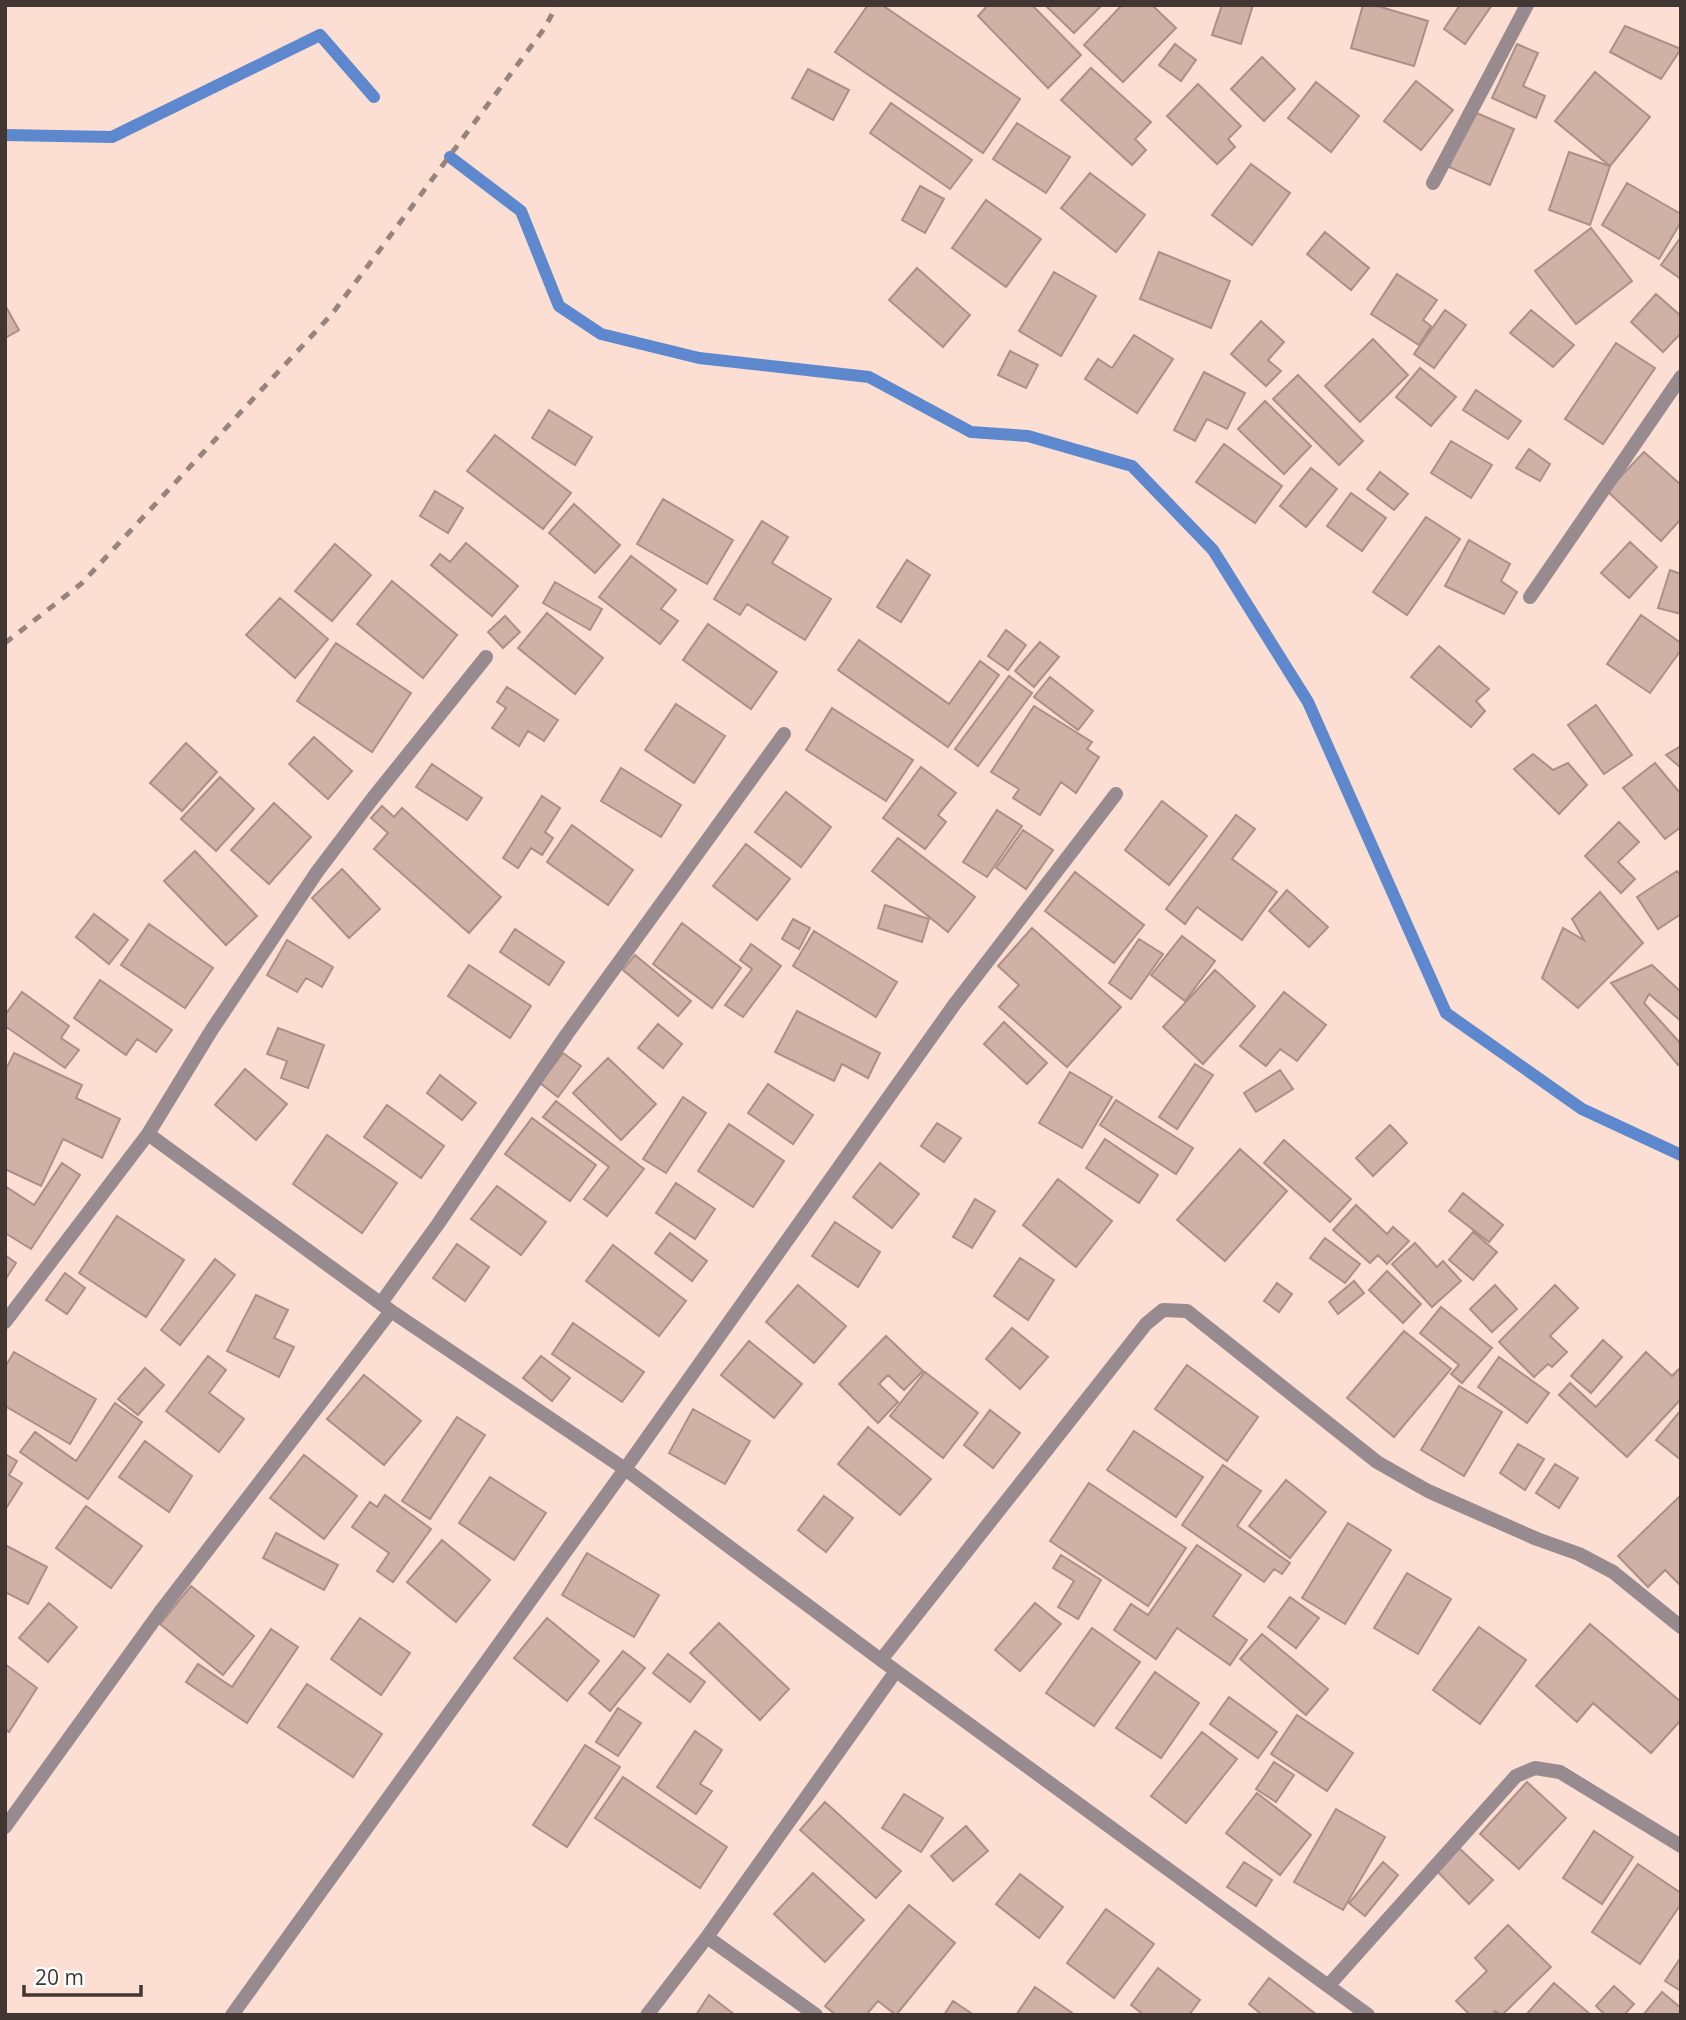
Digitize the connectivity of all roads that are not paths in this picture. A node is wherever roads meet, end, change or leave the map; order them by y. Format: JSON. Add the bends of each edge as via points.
{"nodes":[{"id":1,"x":1527,"y":5,"type":"edge"},
{"id":2,"x":1433,"y":183,"type":"dead end"},
{"id":3,"x":1681,"y":377,"type":"edge"},
{"id":4,"x":1530,"y":597,"type":"dead end"},
{"id":5,"x":485,"y":657,"type":"dead end"},
{"id":6,"x":784,"y":734,"type":"dead end"},
{"id":7,"x":1116,"y":794,"type":"dead end"},
{"id":8,"x":148,"y":1134,"type":"junction"},
{"id":9,"x":386,"y":1307,"type":"junction"},
{"id":10,"x":5,"y":1322,"type":"edge"},
{"id":11,"x":625,"y":1469,"type":"junction"},
{"id":12,"x":1681,"y":1627,"type":"edge"},
{"id":13,"x":881,"y":1660,"type":"junction"},
{"id":14,"x":896,"y":1671,"type":"junction"},
{"id":15,"x":5,"y":1828,"type":"edge"},
{"id":16,"x":1681,"y":1846,"type":"edge"},
{"id":17,"x":708,"y":1937,"type":"junction"},
{"id":18,"x":1328,"y":1986,"type":"junction"},
{"id":19,"x":232,"y":2015,"type":"edge"},
{"id":20,"x":647,"y":2015,"type":"edge"},
{"id":21,"x":816,"y":2015,"type":"edge"},
{"id":22,"x":1368,"y":2015,"type":"edge"}],
"edges":[{"from":1,"to":2,"type":"street"},
{"from":3,"to":4,"type":"street"},
{"from":5,"to":8,"type":"street","via":[[317,872]]},
{"from":6,"to":9,"type":"street","via":[[567,1034]]},
{"from":7,"to":11,"type":"street","via":[[954,1005]]},
{"from":8,"to":9,"type":"street"},
{"from":8,"to":10,"type":"street"},
{"from":9,"to":11,"type":"street"},
{"from":9,"to":15,"type":"street"},
{"from":11,"to":13,"type":"street"},
{"from":11,"to":19,"type":"street"},
{"from":12,"to":13,"type":"street","via":[[1614,1572],[1428,1491],[1377,1462],[1187,1311],[1163,1310],[1146,1325]]},
{"from":13,"to":14,"type":"street"},
{"from":14,"to":17,"type":"street"},
{"from":14,"to":18,"type":"street"},
{"from":16,"to":18,"type":"street","via":[[1560,1772],[1535,1768],[1516,1776]]},
{"from":17,"to":20,"type":"street"},
{"from":17,"to":21,"type":"street"},
{"from":18,"to":22,"type":"street"}]}
